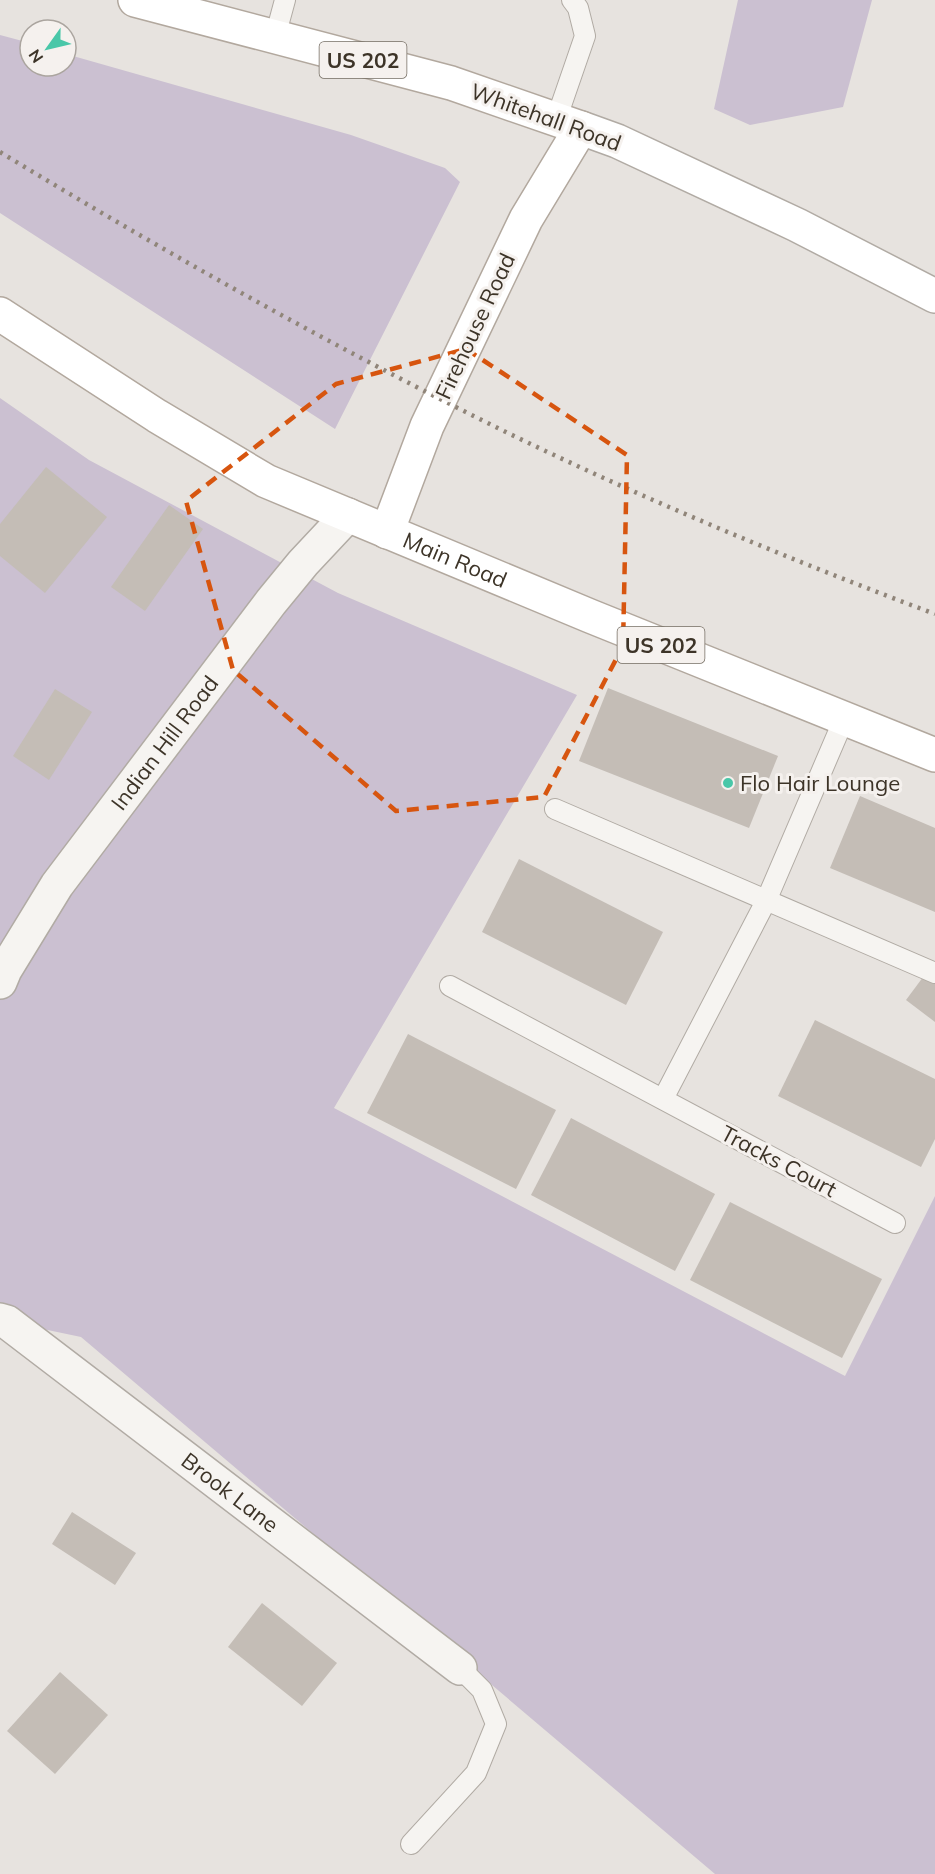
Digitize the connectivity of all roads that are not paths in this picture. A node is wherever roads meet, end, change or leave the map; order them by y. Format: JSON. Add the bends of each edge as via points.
{"nodes":[{"id":1,"x":135,"y":0,"type":"edge"},
{"id":2,"x":285,"y":0,"type":"edge"},
{"id":3,"x":572,"y":0,"type":"edge"},
{"id":4,"x":275,"y":37,"type":"junction"},
{"id":5,"x":568,"y":124,"type":"junction"},
{"id":6,"x":935,"y":296,"type":"edge"},
{"id":7,"x":0,"y":314,"type":"edge"},
{"id":8,"x":348,"y":516,"type":"junction"},
{"id":9,"x":387,"y":532,"type":"junction"},
{"id":10,"x":844,"y":719,"type":"junction"},
{"id":11,"x":935,"y":755,"type":"edge"},
{"id":12,"x":555,"y":809,"type":"dead end"},
{"id":13,"x":766,"y":901,"type":"junction"},
{"id":14,"x":935,"y":973,"type":"edge"},
{"id":15,"x":0,"y":982,"type":"edge"},
{"id":16,"x":450,"y":986,"type":"dead end"},
{"id":17,"x":663,"y":1099,"type":"junction"},
{"id":18,"x":895,"y":1223,"type":"dead end"},
{"id":19,"x":0,"y":1320,"type":"edge"},
{"id":20,"x":460,"y":1668,"type":"joint"},
{"id":21,"x":411,"y":1844,"type":"dead end"}],
"edges":[{"from":1,"to":4,"type":"main road","name":"Whitehall Road","number":"US 202"},
{"from":2,"to":4,"type":"lane"},
{"from":3,"to":5,"type":"lane","via":[[585,36]]},
{"from":4,"to":5,"type":"main road","name":"Whitehall Road","number":"US 202","via":[[451,83]]},
{"from":5,"to":6,"type":"main road","name":"Whitehall Road","via":[[617,141],[787,220]]},
{"from":5,"to":9,"type":"main road","name":"Firehouse Road","via":[[427,426]]},
{"from":7,"to":8,"type":"main road","name":"Main Road","via":[[266,481]]},
{"from":8,"to":9,"type":"main road","name":"Main Road"},
{"from":8,"to":15,"type":"street","name":"Indian Hill Road","via":[[271,602],[57,885]]},
{"from":9,"to":10,"type":"main road","name":"Main Road","number":"US 202"},
{"from":10,"to":11,"type":"main road","name":"Main Road","number":"US 202"},
{"from":10,"to":13,"type":"lane"},
{"from":12,"to":13,"type":"lane"},
{"from":13,"to":14,"type":"lane"},
{"from":13,"to":17,"type":"lane"},
{"from":16,"to":17,"type":"lane","name":"Tracks Court"},
{"from":17,"to":18,"type":"lane","name":"Tracks Court"},
{"from":19,"to":20,"type":"street","name":"Brook Lane"},
{"from":20,"to":21,"type":"lane","via":[[482,1690],[496,1724],[476,1773]]}]}
